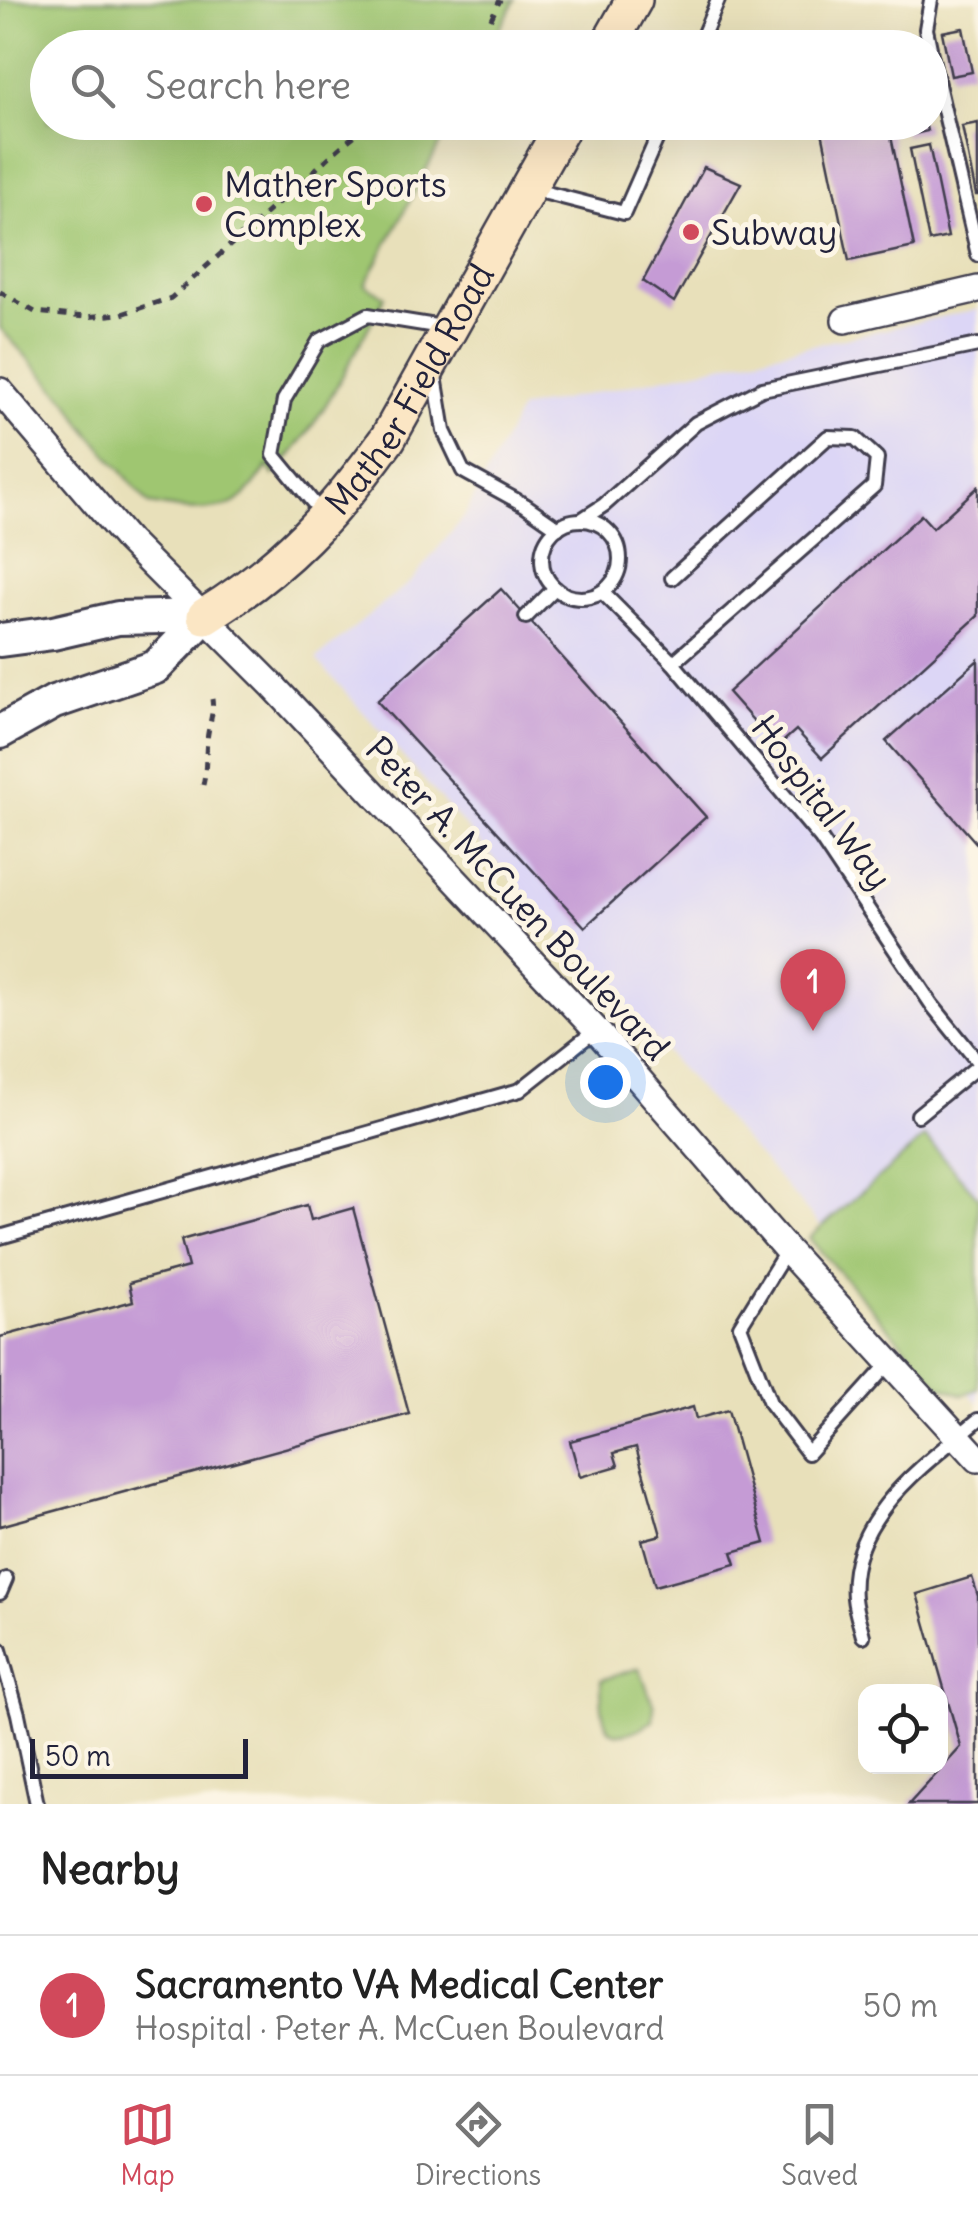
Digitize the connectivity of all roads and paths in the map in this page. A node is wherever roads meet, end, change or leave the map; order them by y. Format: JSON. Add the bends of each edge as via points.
{"nodes":[{"id":1,"x":500,"y":0,"type":"edge"},
{"id":2,"x":634,"y":0,"type":"edge"},
{"id":3,"x":718,"y":0,"type":"edge"},
{"id":4,"x":930,"y":0,"type":"edge"},
{"id":5,"x":486,"y":30,"type":"edge"},
{"id":6,"x":618,"y":30,"type":"edge"},
{"id":7,"x":706,"y":30,"type":"edge"},
{"id":8,"x":926,"y":30,"type":"edge"},
{"id":9,"x":948,"y":125,"type":"edge"},
{"id":10,"x":348,"y":140,"type":"edge"},
{"id":11,"x":555,"y":140,"type":"edge"},
{"id":12,"x":656,"y":140,"type":"edge"},
{"id":13,"x":528,"y":188,"type":"junction"},
{"id":14,"x":978,"y":254,"type":"edge"},
{"id":15,"x":978,"y":289,"type":"edge"},
{"id":16,"x":0,"y":292,"type":"edge"},
{"id":17,"x":845,"y":320,"type":"dead end"},
{"id":18,"x":450,"y":328,"type":"junction"},
{"id":19,"x":978,"y":345,"type":"edge"},
{"id":20,"x":432,"y":360,"type":"junction"},
{"id":21,"x":0,"y":391,"type":"edge"},
{"id":22,"x":326,"y":519,"type":"junction"},
{"id":23,"x":582,"y":520,"type":"junction"},
{"id":24,"x":558,"y":528,"type":"junction"},
{"id":25,"x":672,"y":578,"type":"dead end"},
{"id":26,"x":555,"y":588,"type":"junction"},
{"id":27,"x":602,"y":592,"type":"junction"},
{"id":28,"x":205,"y":616,"type":"junction"},
{"id":29,"x":526,"y":618,"type":"dead end"},
{"id":30,"x":0,"y":640,"type":"edge"},
{"id":31,"x":674,"y":663,"type":"junction"},
{"id":32,"x":212,"y":700,"type":"dead end"},
{"id":33,"x":0,"y":732,"type":"edge"},
{"id":34,"x":203,"y":785,"type":"dead end"},
{"id":35,"x":596,"y":1030,"type":"junction"},
{"id":36,"x":978,"y":1064,"type":"edge"},
{"id":37,"x":918,"y":1115,"type":"dead end"},
{"id":38,"x":0,"y":1236,"type":"edge"},
{"id":39,"x":787,"y":1250,"type":"junction"},
{"id":40,"x":890,"y":1362,"type":"junction"},
{"id":41,"x":968,"y":1428,"type":"edge"},
{"id":42,"x":978,"y":1458,"type":"edge"},
{"id":43,"x":6,"y":1579,"type":"dead end"},
{"id":44,"x":0,"y":1593,"type":"edge"},
{"id":45,"x":863,"y":1636,"type":"dead end"},
{"id":46,"x":0,"y":1650,"type":"edge"},
{"id":47,"x":37,"y":1804,"type":"edge"}],
"edges":[{"from":1,"to":5,"type":"path"},
{"from":2,"to":6,"type":"main road"},
{"from":3,"to":7,"type":"lane"},
{"from":4,"to":8,"type":"lane"},
{"from":9,"to":14,"type":"lane"},
{"from":10,"to":16,"type":"path","via":[[171,298],[122,314],[84,317],[35,312]]},
{"from":11,"to":13,"type":"main road","name":"Mather Field Road"},
{"from":12,"to":13,"type":"lane","via":[[624,213]]},
{"from":13,"to":18,"type":"main road","name":"Mather Field Road"},
{"from":15,"to":17,"type":"street"},
{"from":18,"to":20,"type":"main road","name":"Mather Field Road"},
{"from":18,"to":22,"type":"lane","via":[[368,315],[319,342],[284,400],[274,454]]},
{"from":19,"to":23,"type":"lane","via":[[762,389],[696,423]]},
{"from":20,"to":22,"type":"main road","name":"Mather Field Road","via":[[388,438]]},
{"from":20,"to":24,"type":"lane","via":[[444,431],[463,471]]},
{"from":21,"to":28,"type":"street","name":"Peter A. McCuen Boulevard","via":[[128,541]]},
{"from":22,"to":28,"type":"main road","name":"Mather Field Road","via":[[290,555]]},
{"from":23,"to":24,"type":"lane"},
{"from":23,"to":27,"type":"lane","via":[[600,525],[617,545],[618,571]]},
{"from":24,"to":26,"type":"lane","via":[[542,554]]},
{"from":25,"to":31,"type":"lane","via":[[828,436],[855,438],[877,458],[874,486]]},
{"from":26,"to":27,"type":"lane","via":[[578,598]]},
{"from":26,"to":29,"type":"lane"},
{"from":27,"to":31,"type":"lane","name":"Hospital Way"},
{"from":28,"to":30,"type":"street","via":[[118,618]]},
{"from":28,"to":33,"type":"street","via":[[156,667],[54,702]]},
{"from":28,"to":35,"type":"street","name":"Peter A. McCuen Boulevard"},
{"from":31,"to":36,"type":"lane","name":"Hospital Way","via":[[821,839]]},
{"from":32,"to":34,"type":"path"},
{"from":35,"to":38,"type":"lane","via":[[520,1090]]},
{"from":35,"to":39,"type":"street","name":"Peter A. McCuen Boulevard"},
{"from":36,"to":37,"type":"lane"},
{"from":39,"to":40,"type":"street","name":"Peter A. McCuen Boulevard"},
{"from":39,"to":40,"type":"lane","via":[[740,1326],[770,1403],[808,1453]]},
{"from":40,"to":41,"type":"street","name":"Peter A. McCuen Boulevard"},
{"from":41,"to":42,"type":"street","name":"Peter A. McCuen Boulevard"},
{"from":41,"to":45,"type":"lane","via":[[882,1506],[859,1549],[854,1600]]},
{"from":43,"to":44,"type":"lane"},
{"from":46,"to":47,"type":"lane"}]}
